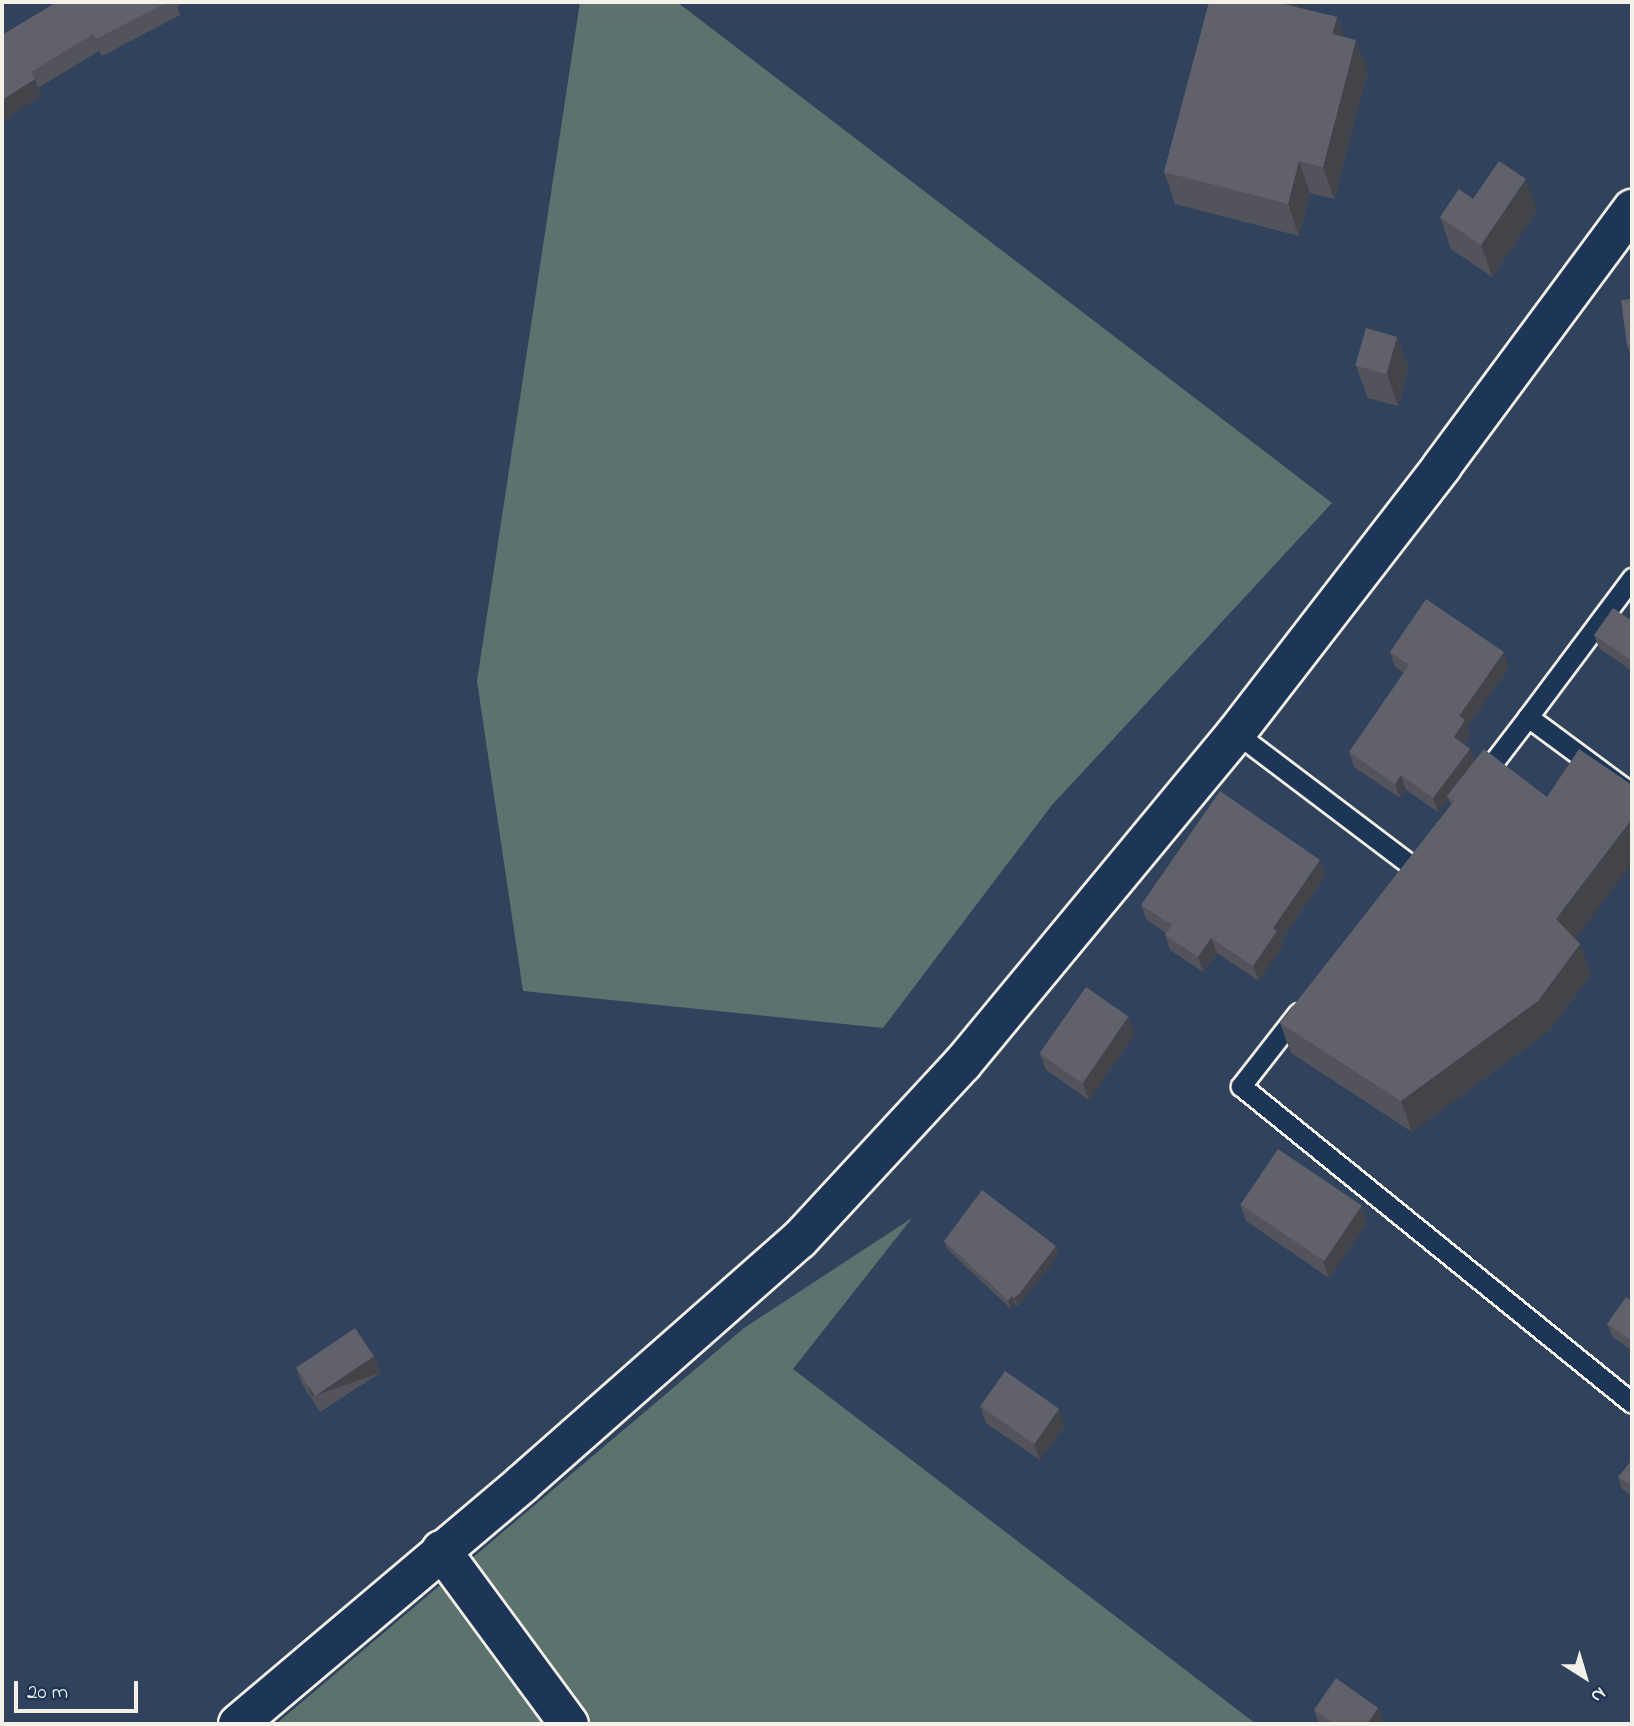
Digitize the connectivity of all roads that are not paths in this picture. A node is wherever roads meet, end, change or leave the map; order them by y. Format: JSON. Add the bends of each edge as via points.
{"nodes":[{"id":1,"x":1632,"y":209,"type":"edge"},
{"id":2,"x":1632,"y":578,"type":"edge"},
{"id":3,"x":1528,"y":717,"type":"junction"},
{"id":4,"x":1236,"y":733,"type":"junction"},
{"id":5,"x":1470,"y":791,"type":"edge"},
{"id":6,"x":1632,"y":794,"type":"edge"},
{"id":7,"x":1412,"y":866,"type":"edge"},
{"id":8,"x":1310,"y":998,"type":"edge"},
{"id":9,"x":1632,"y":1403,"type":"edge"},
{"id":10,"x":441,"y":1550,"type":"junction"},
{"id":11,"x":238,"y":1724,"type":"edge"},
{"id":12,"x":569,"y":1724,"type":"edge"}],
"edges":[{"from":1,"to":4,"type":"street"},
{"from":2,"to":3,"type":"lane"},
{"from":3,"to":5,"type":"lane"},
{"from":3,"to":6,"type":"lane"},
{"from":4,"to":7,"type":"lane"},
{"from":4,"to":10,"type":"street","via":[[963,1063],[799,1240]]},
{"from":8,"to":9,"type":"lane","via":[[1241,1086]]},
{"from":10,"to":11,"type":"street"},
{"from":10,"to":12,"type":"street"}]}
